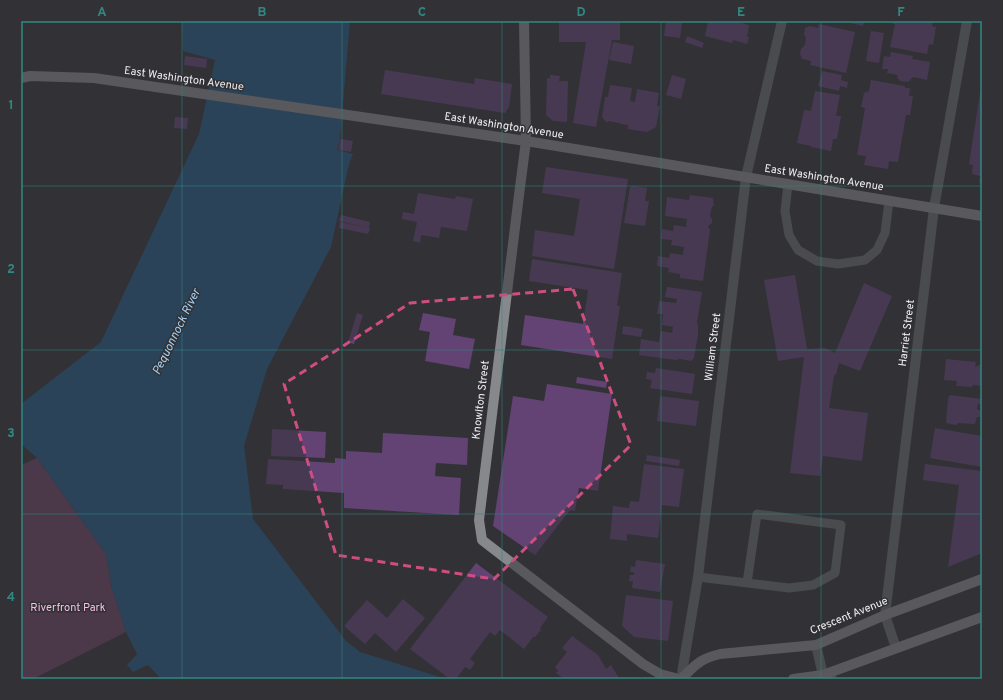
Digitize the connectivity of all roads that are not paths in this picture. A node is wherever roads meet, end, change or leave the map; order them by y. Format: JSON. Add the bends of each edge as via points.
{"nodes":[{"id":1,"x":524,"y":21,"type":"edge"},
{"id":2,"x":782,"y":21,"type":"edge"},
{"id":3,"x":967,"y":21,"type":"edge"},
{"id":4,"x":21,"y":78,"type":"edge"},
{"id":5,"x":526,"y":141,"type":"junction"},
{"id":6,"x":746,"y":177,"type":"junction"},
{"id":7,"x":788,"y":184,"type":"junction"},
{"id":8,"x":889,"y":201,"type":"junction"},
{"id":9,"x":934,"y":208,"type":"junction"},
{"id":10,"x":982,"y":216,"type":"edge"},
{"id":11,"x":698,"y":576,"type":"junction"},
{"id":12,"x":982,"y":579,"type":"edge"},
{"id":13,"x":747,"y":583,"type":"junction"},
{"id":14,"x":885,"y":614,"type":"junction"},
{"id":15,"x":982,"y":617,"type":"edge"},
{"id":16,"x":816,"y":645,"type":"junction"},
{"id":17,"x":896,"y":648,"type":"junction"},
{"id":18,"x":827,"y":677,"type":"edge"},
{"id":19,"x":680,"y":679,"type":"edge"},
{"id":20,"x":793,"y":679,"type":"edge"}],
"edges":[{"from":1,"to":5,"type":"main road","name":"Knowlton Street"},
{"from":2,"to":6,"type":"street","name":"William Street"},
{"from":3,"to":9,"type":"street","name":"Harriet Street"},
{"from":4,"to":5,"type":"main road","name":"East Washington Avenue","via":[[94,78]]},
{"from":5,"to":6,"type":"main road","name":"East Washington Avenue"},
{"from":5,"to":19,"type":"main road","name":"Knowlton Street","via":[[479,520],[482,540],[643,664],[660,674]]},
{"from":6,"to":7,"type":"main road","name":"East Washington Avenue"},
{"from":6,"to":11,"type":"street","name":"William Street"},
{"from":7,"to":8,"type":"main road","name":"East Washington Avenue"},
{"from":7,"to":8,"type":"lane","via":[[785,211],[788,235],[798,250],[816,261],[838,264],[865,260],[878,250],[885,233]]},
{"from":8,"to":9,"type":"main road","name":"East Washington Avenue"},
{"from":9,"to":10,"type":"main road","name":"East Washington Avenue"},
{"from":9,"to":14,"type":"street","name":"Harriet Street"},
{"from":11,"to":13,"type":"lane"},
{"from":11,"to":19,"type":"street","name":"William Street"},
{"from":12,"to":14,"type":"main road","name":"Crescent Avenue"},
{"from":13,"to":13,"type":"lane","via":[[789,588],[813,585],[835,573],[841,525],[757,514]]},
{"from":14,"to":16,"type":"main road","name":"Crescent Avenue"},
{"from":14,"to":17,"type":"street","name":"Harriet Street"},
{"from":15,"to":17,"type":"main road"},
{"from":16,"to":18,"type":"street"},
{"from":16,"to":19,"type":"main road","name":"Crescent Avenue","via":[[720,654],[699,662]]},
{"from":17,"to":18,"type":"main road"},
{"from":18,"to":20,"type":"main road"}]}
